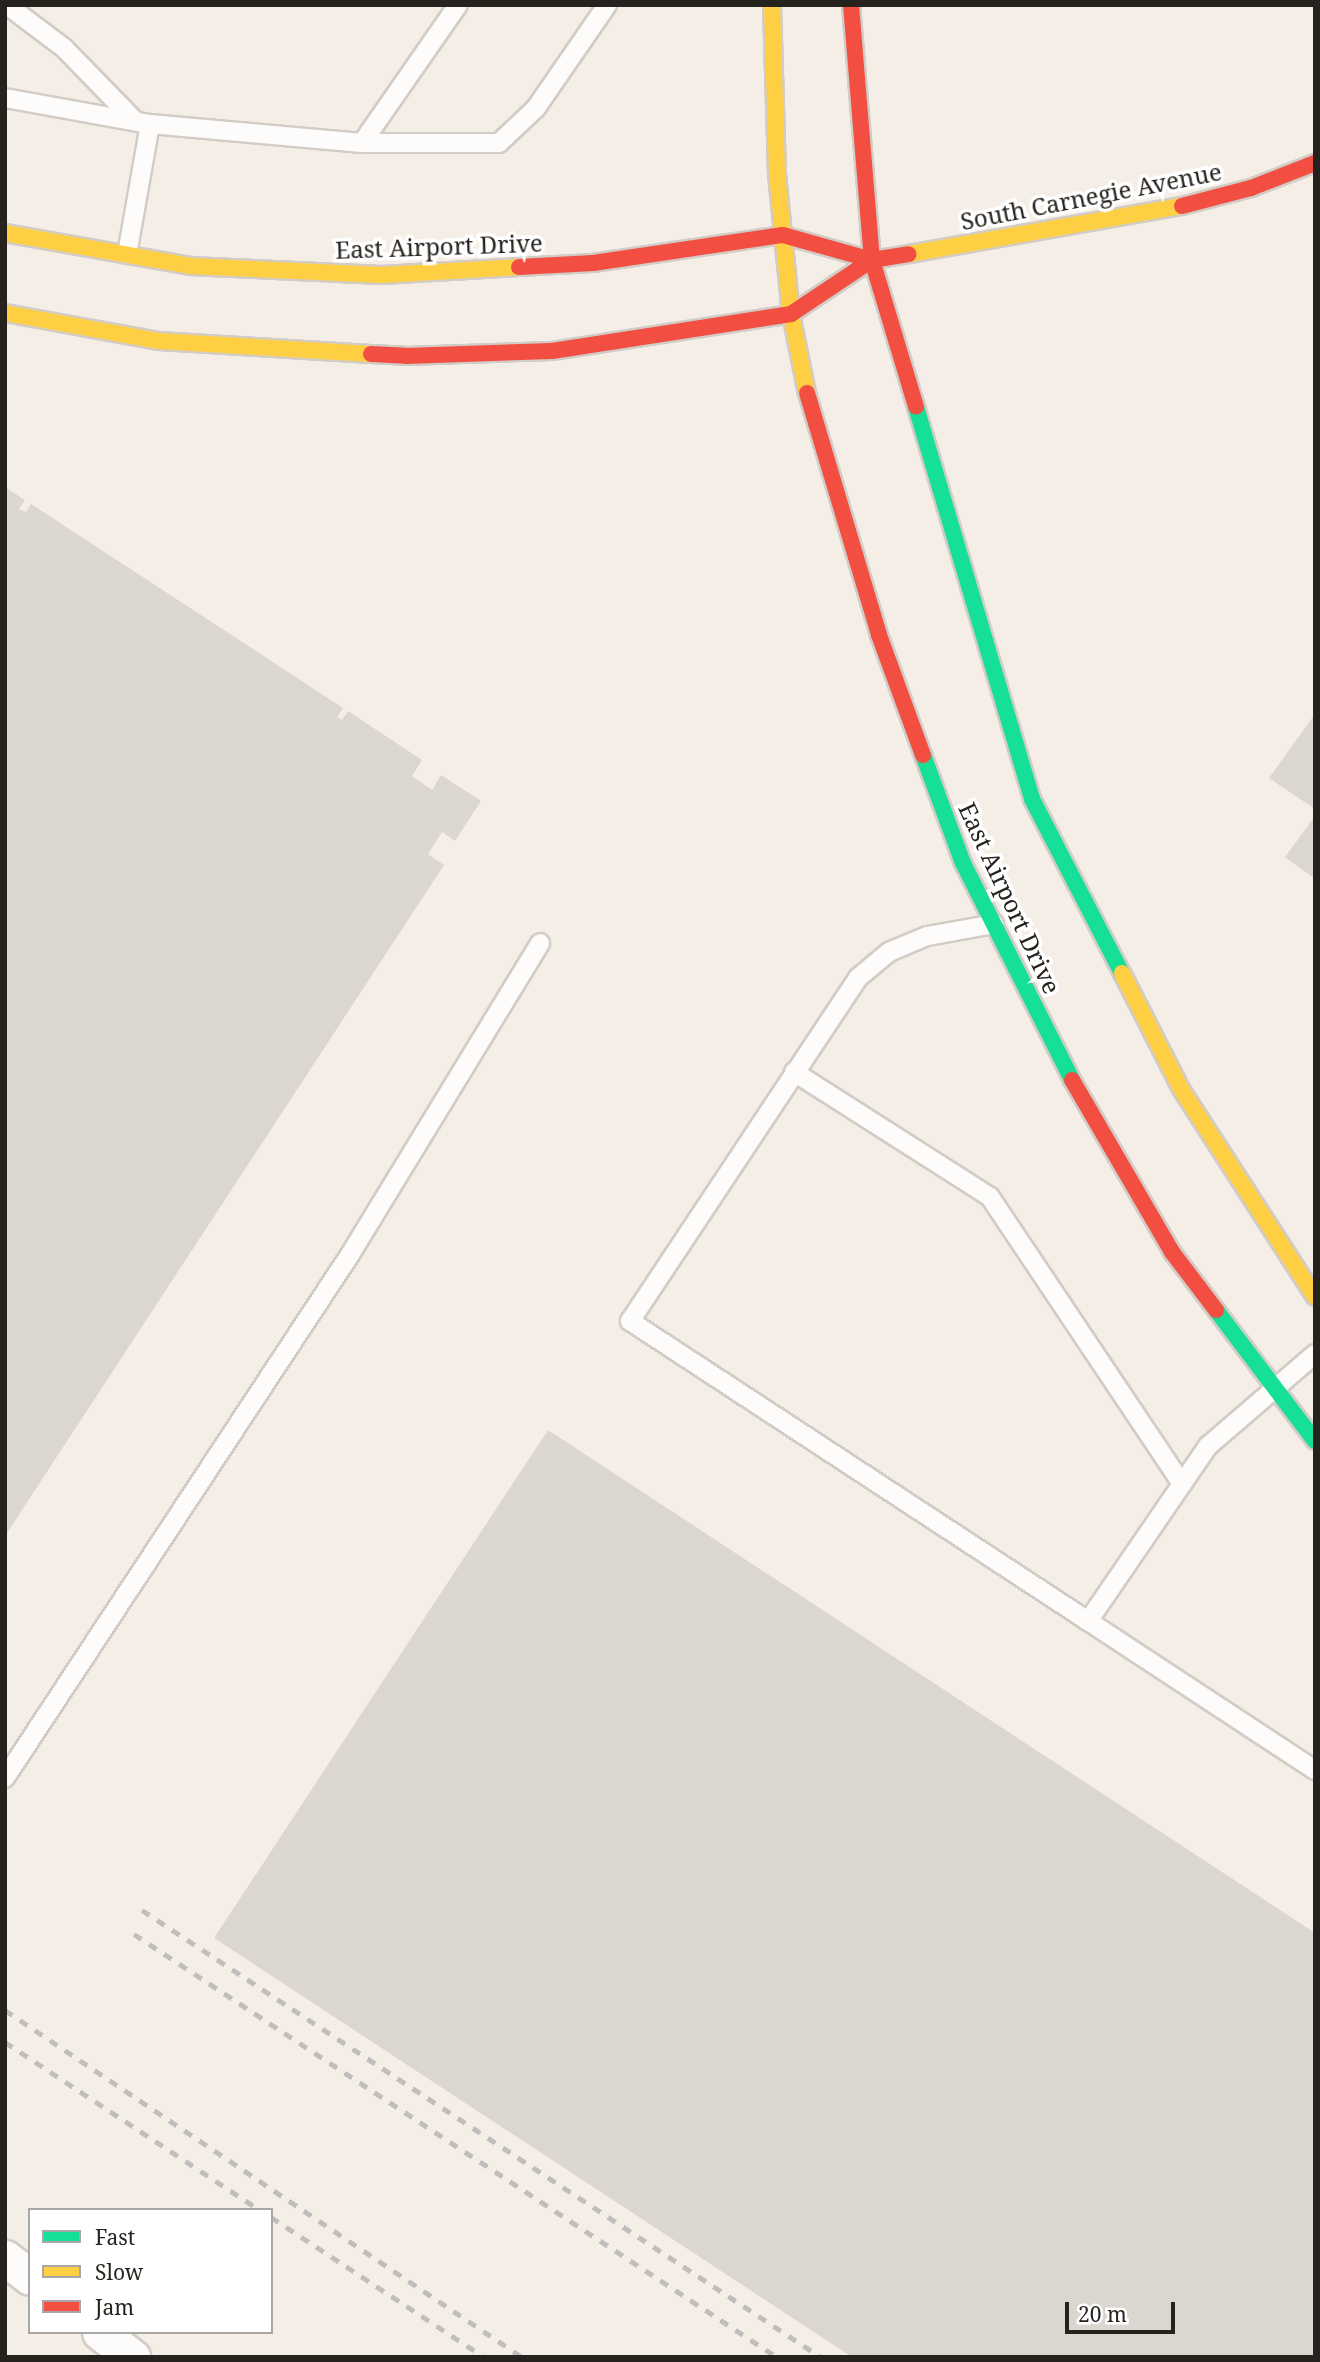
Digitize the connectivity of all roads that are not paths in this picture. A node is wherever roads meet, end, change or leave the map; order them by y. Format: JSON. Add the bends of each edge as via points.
{"nodes":[{"id":1,"x":7,"y":5,"type":"edge"},
{"id":2,"x":458,"y":5,"type":"edge"},
{"id":3,"x":607,"y":5,"type":"edge"},
{"id":4,"x":772,"y":5,"type":"edge"},
{"id":5,"x":851,"y":5,"type":"edge"},
{"id":6,"x":5,"y":98,"type":"edge"},
{"id":7,"x":143,"y":123,"type":"junction"},
{"id":8,"x":362,"y":143,"type":"junction"},
{"id":9,"x":1315,"y":163,"type":"edge"},
{"id":10,"x":5,"y":233,"type":"edge"},
{"id":11,"x":783,"y":235,"type":"junction"},
{"id":12,"x":127,"y":254,"type":"junction"},
{"id":13,"x":872,"y":260,"type":"junction"},
{"id":14,"x":5,"y":313,"type":"edge"},
{"id":15,"x":791,"y":314,"type":"junction"},
{"id":16,"x":994,"y":924,"type":"junction"},
{"id":17,"x":540,"y":943,"type":"dead end"},
{"id":18,"x":794,"y":1072,"type":"junction"},
{"id":19,"x":1315,"y":1297,"type":"edge"},
{"id":20,"x":1315,"y":1354,"type":"edge"},
{"id":21,"x":1275,"y":1388,"type":"junction"},
{"id":22,"x":1315,"y":1441,"type":"edge"},
{"id":23,"x":1182,"y":1484,"type":"junction"},
{"id":24,"x":1088,"y":1621,"type":"junction"},
{"id":25,"x":1315,"y":1770,"type":"edge"},
{"id":26,"x":5,"y":1778,"type":"edge"},
{"id":27,"x":5,"y":2258,"type":"edge"},
{"id":28,"x":28,"y":2275,"type":"edge"},
{"id":29,"x":103,"y":2334,"type":"edge"},
{"id":30,"x":132,"y":2357,"type":"edge"}],
"edges":[{"from":1,"to":7,"type":"lane","via":[[64,48]]},
{"from":2,"to":8,"type":"lane"},
{"from":3,"to":8,"type":"lane","via":[[536,108],[499,144]]},
{"from":4,"to":11,"type":"main road","name":"East Airport Drive"},
{"from":5,"to":13,"type":"main road"},
{"from":6,"to":7,"type":"lane"},
{"from":7,"to":8,"type":"lane"},
{"from":7,"to":12,"type":"lane"},
{"from":9,"to":13,"type":"main road","name":"South Carnegie Avenue","via":[[1251,188],[1180,207]]},
{"from":10,"to":12,"type":"main road","name":"East Airport Drive"},
{"from":11,"to":12,"type":"main road","name":"East Airport Drive","via":[[593,263],[382,275],[190,265]]},
{"from":11,"to":13,"type":"main road","name":"East Airport Drive"},
{"from":11,"to":15,"type":"main road","name":"East Airport Drive"},
{"from":13,"to":15,"type":"main road"},
{"from":13,"to":19,"type":"main road","via":[[1032,799],[1181,1089]]},
{"from":14,"to":15,"type":"main road","via":[[159,341],[406,356],[552,351]]},
{"from":15,"to":16,"type":"main road","name":"East Airport Drive","via":[[801,373],[879,635],[963,863]]},
{"from":16,"to":18,"type":"lane","via":[[927,936],[889,952],[858,978]]},
{"from":16,"to":21,"type":"main road","name":"East Airport Drive","via":[[1088,1111],[1165,1240]]},
{"from":17,"to":26,"type":"lane","via":[[351,1253]]},
{"from":18,"to":23,"type":"lane","via":[[990,1196]]},
{"from":18,"to":24,"type":"lane","via":[[630,1321]]},
{"from":20,"to":21,"type":"lane"},
{"from":21,"to":22,"type":"main road","name":"East Airport Drive"},
{"from":21,"to":23,"type":"lane","via":[[1208,1446]]},
{"from":23,"to":24,"type":"lane"},
{"from":24,"to":25,"type":"lane"},
{"from":27,"to":28,"type":"street"},
{"from":29,"to":30,"type":"street"}]}
